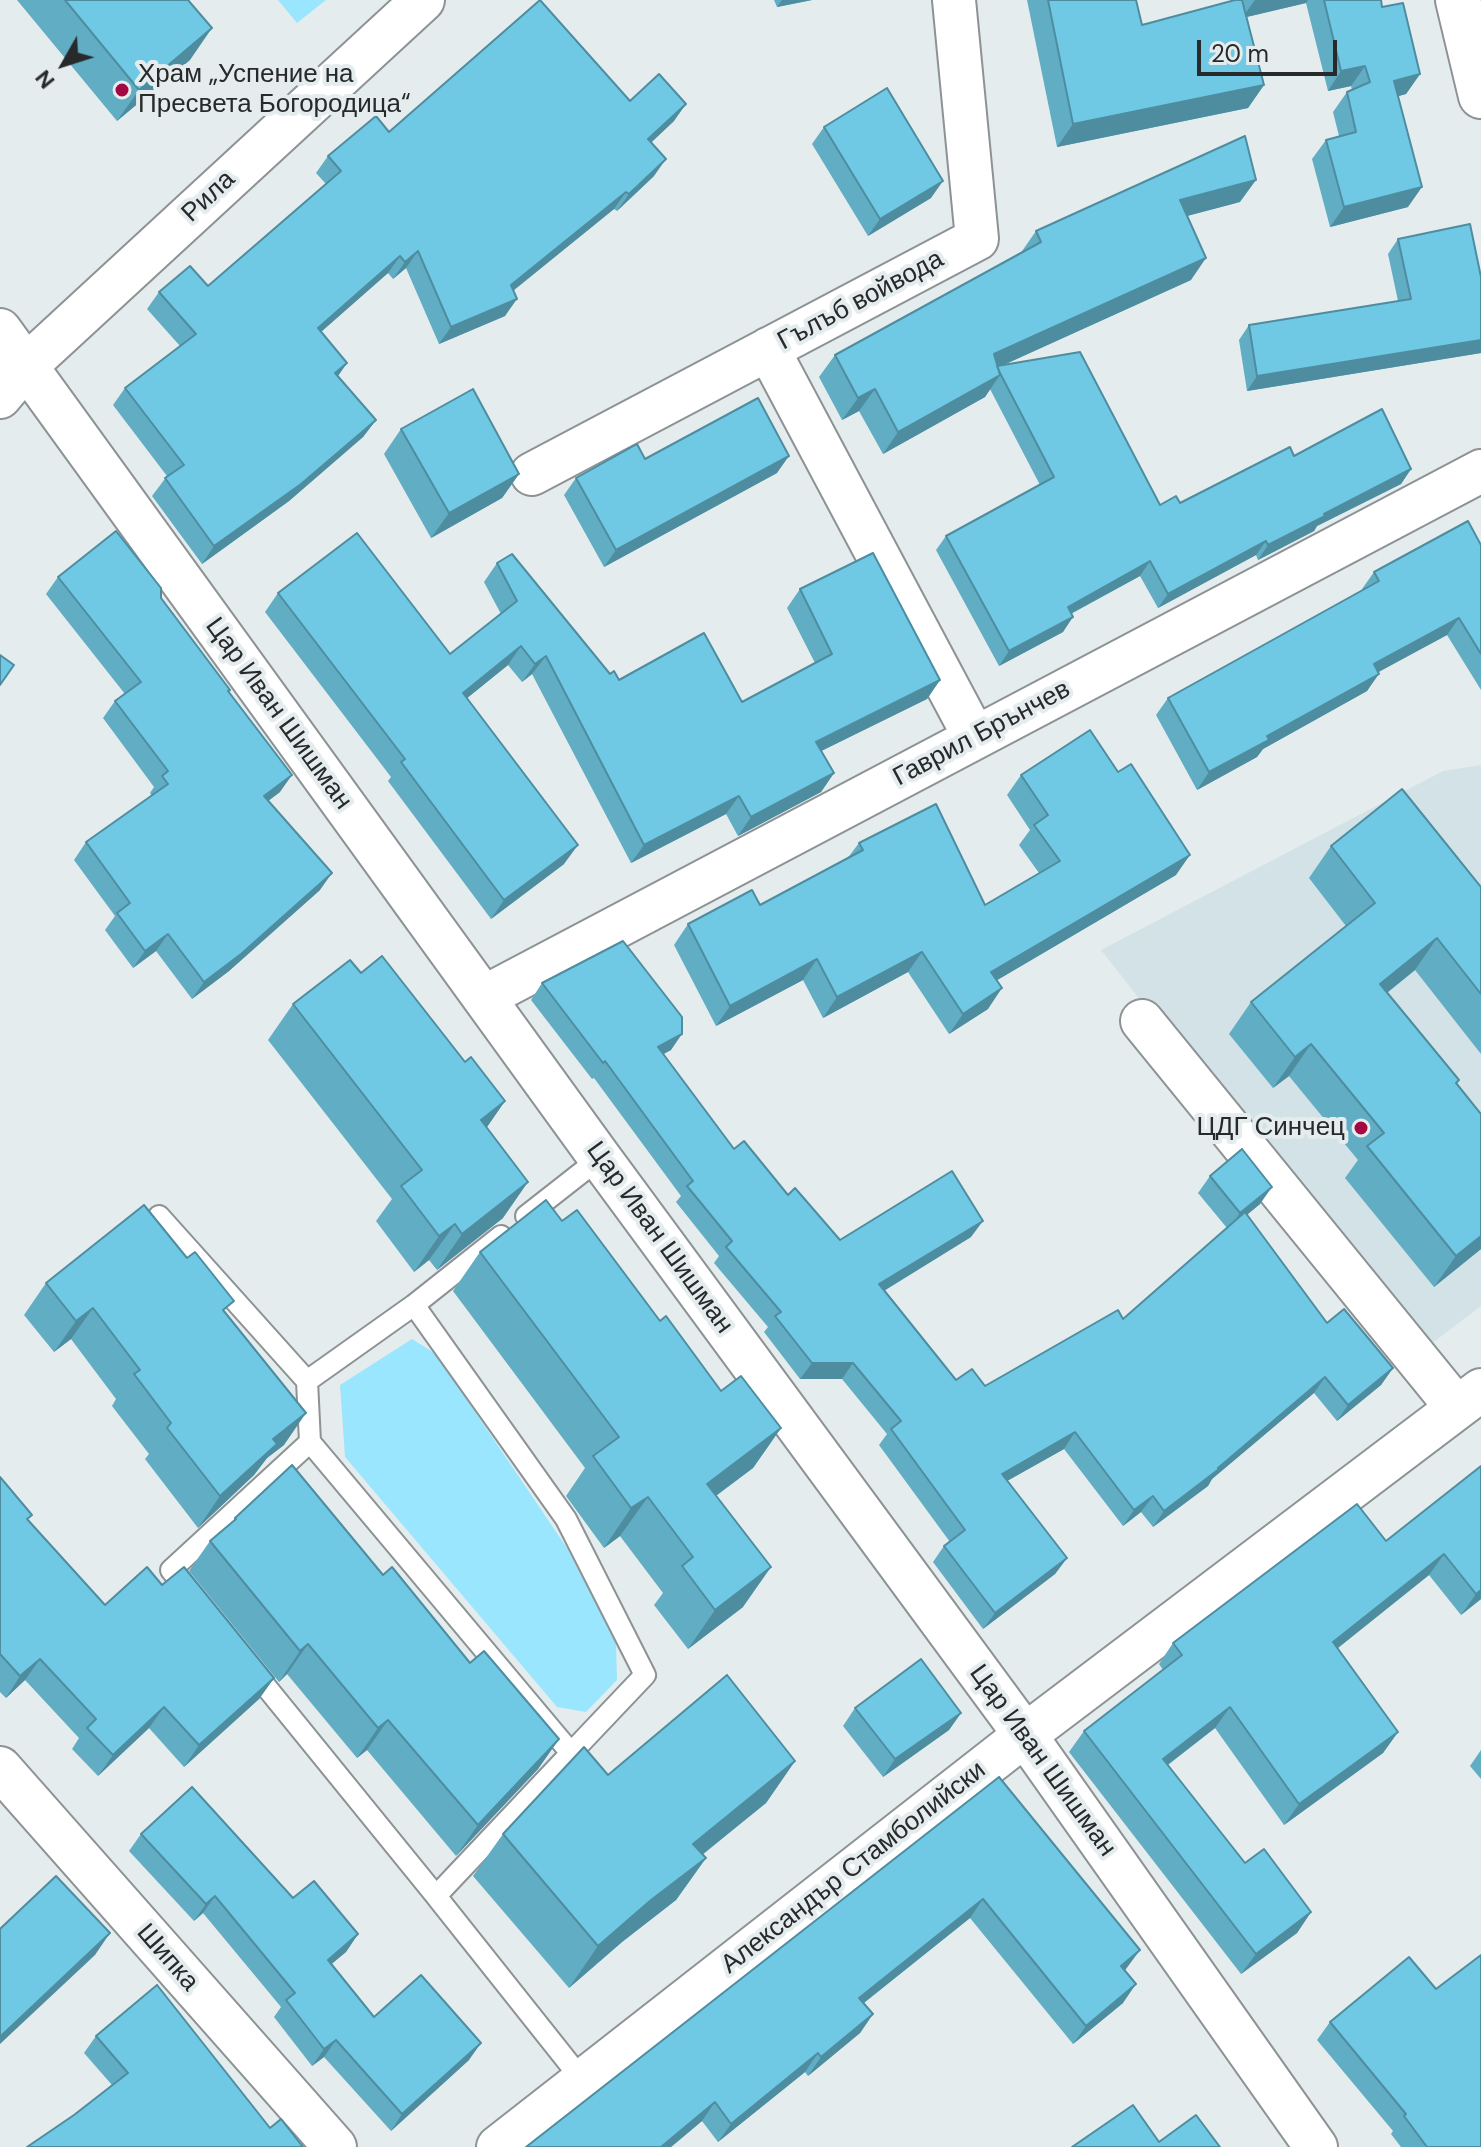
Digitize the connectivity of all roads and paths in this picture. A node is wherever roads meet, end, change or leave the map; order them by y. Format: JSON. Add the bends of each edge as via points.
{"nodes":[{"id":1,"x":423,"y":0,"type":"edge"},
{"id":2,"x":954,"y":0,"type":"edge"},
{"id":3,"x":1458,"y":0,"type":"edge"},
{"id":4,"x":1481,"y":96,"type":"edge"},
{"id":5,"x":0,"y":330,"type":"edge"},
{"id":6,"x":768,"y":349,"type":"junction"},
{"id":7,"x":13,"y":382,"type":"edge"},
{"id":8,"x":1481,"y":471,"type":"edge"},
{"id":9,"x":532,"y":474,"type":"dead end"},
{"id":10,"x":975,"y":738,"type":"junction"},
{"id":11,"x":484,"y":997,"type":"junction"},
{"id":12,"x":1142,"y":1021,"type":"dead end"},
{"id":13,"x":600,"y":1158,"type":"junction"},
{"id":14,"x":159,"y":1216,"type":"dead end"},
{"id":15,"x":414,"y":1305,"type":"junction"},
{"id":16,"x":307,"y":1381,"type":"junction"},
{"id":17,"x":1469,"y":1399,"type":"edge"},
{"id":18,"x":310,"y":1442,"type":"junction"},
{"id":19,"x":200,"y":1607,"type":"edge"},
{"id":20,"x":240,"y":1655,"type":"edge"},
{"id":21,"x":1025,"y":1735,"type":"junction"},
{"id":22,"x":571,"y":1753,"type":"junction"},
{"id":23,"x":0,"y":1768,"type":"edge"},
{"id":24,"x":436,"y":1896,"type":"junction"},
{"id":25,"x":583,"y":2081,"type":"junction"},
{"id":26,"x":335,"y":2147,"type":"edge"},
{"id":27,"x":498,"y":2147,"type":"edge"},
{"id":28,"x":1316,"y":2147,"type":"edge"}],
"edges":[{"from":1,"to":7,"type":"street","name":"Рила"},
{"from":2,"to":6,"type":"street","name":"Гълъб войвода","via":[[977,239]]},
{"from":3,"to":4,"type":"street"},
{"from":5,"to":7,"type":"street","name":"Цар Иван Шишман"},
{"from":6,"to":9,"type":"street","name":"Гълъб войвода"},
{"from":6,"to":10,"type":"street"},
{"from":7,"to":11,"type":"street","name":"Цар Иван Шишман"},
{"from":8,"to":10,"type":"street","name":"Гаврил Брънчев"},
{"from":10,"to":11,"type":"street","name":"Гаврил Брънчев"},
{"from":11,"to":13,"type":"street","name":"Цар Иван Шишман"},
{"from":12,"to":17,"type":"street"},
{"from":13,"to":15,"type":"lane"},
{"from":13,"to":21,"type":"street","name":"Цар Иван Шишман"},
{"from":14,"to":16,"type":"lane"},
{"from":15,"to":16,"type":"lane"},
{"from":15,"to":22,"type":"lane","via":[[566,1519],[645,1675]]},
{"from":16,"to":18,"type":"lane"},
{"from":17,"to":21,"type":"street","name":"Александър Стамболийски"},
{"from":18,"to":19,"type":"lane","via":[[171,1570]]},
{"from":18,"to":22,"type":"lane"},
{"from":20,"to":24,"type":"lane"},
{"from":21,"to":25,"type":"street","name":"Александър Стамболийски"},
{"from":21,"to":28,"type":"street","name":"Цар Иван Шишман"},
{"from":22,"to":24,"type":"lane"},
{"from":23,"to":26,"type":"street","name":"Шипка"},
{"from":24,"to":25,"type":"lane"},
{"from":25,"to":27,"type":"street","name":"Александър Стамболийски"}]}
